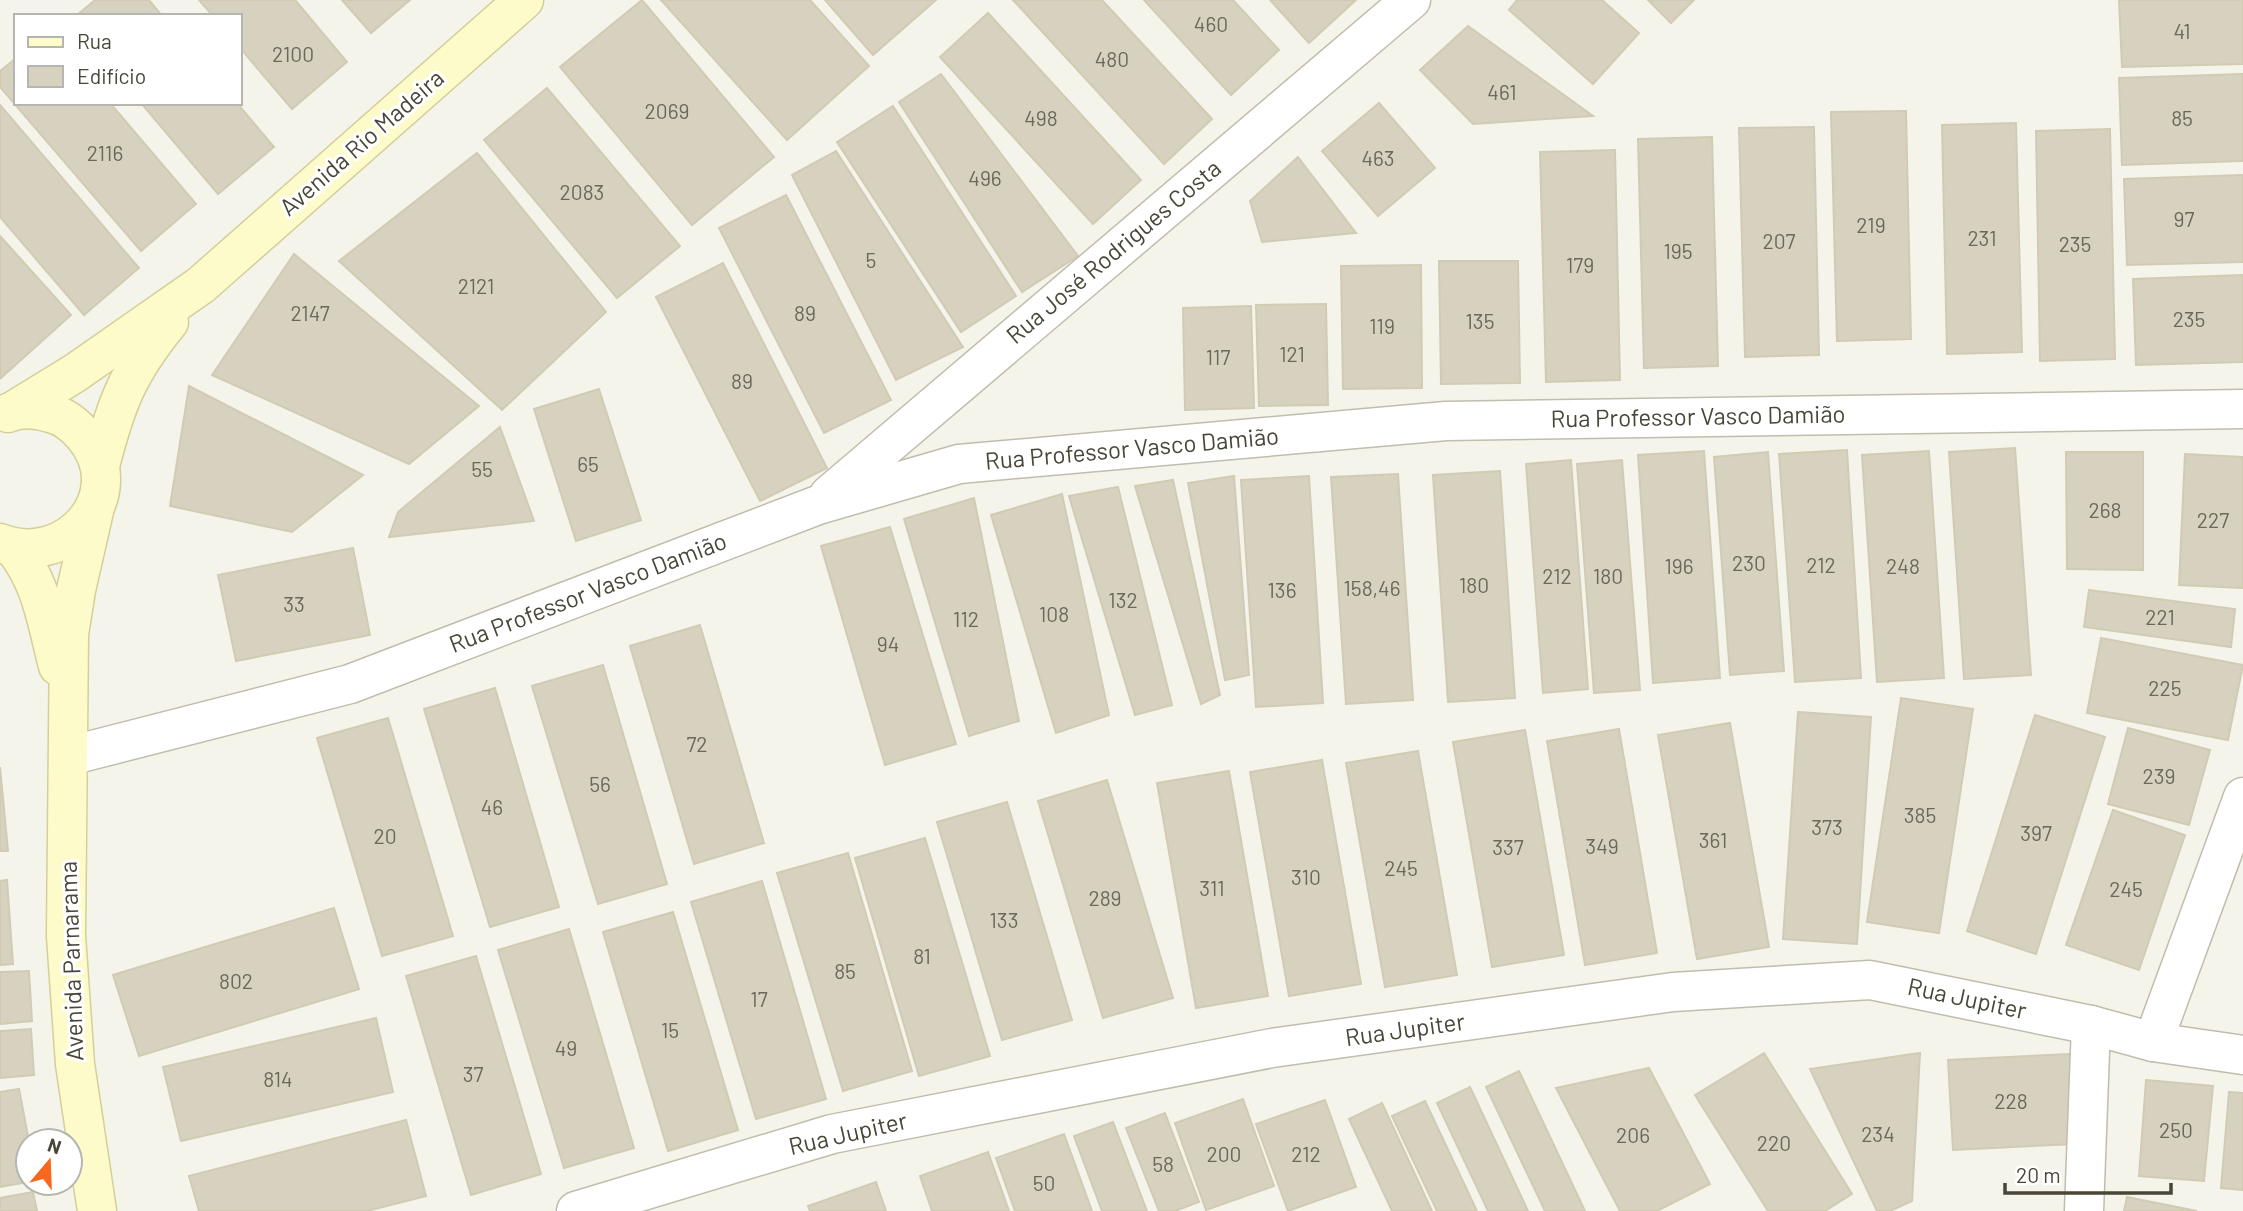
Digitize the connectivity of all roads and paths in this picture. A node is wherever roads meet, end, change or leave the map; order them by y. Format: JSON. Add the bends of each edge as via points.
{"nodes":[{"id":1,"x":523,"y":0,"type":"edge"},
{"id":2,"x":1411,"y":0,"type":"edge"},
{"id":3,"x":201,"y":285,"type":"junction"},
{"id":4,"x":2243,"y":409,"type":"edge"},
{"id":5,"x":7,"y":414,"type":"edge"},
{"id":6,"x":100,"y":466,"type":"junction"},
{"id":7,"x":818,"y":505,"type":"junction"},
{"id":8,"x":94,"y":510,"type":"junction"},
{"id":9,"x":7,"y":545,"type":"edge"},
{"id":10,"x":69,"y":709,"type":"junction"},
{"id":11,"x":69,"y":757,"type":"junction"},
{"id":12,"x":2243,"y":797,"type":"edge"},
{"id":13,"x":2091,"y":1025,"type":"junction"},
{"id":14,"x":2153,"y":1042,"type":"junction"},
{"id":15,"x":2243,"y":1055,"type":"edge"},
{"id":16,"x":97,"y":1211,"type":"edge"},
{"id":17,"x":576,"y":1211,"type":"edge"},
{"id":18,"x":2084,"y":1211,"type":"edge"}],
"edges":[{"from":1,"to":3,"type":"main road","name":"Avenida Rio Madeira"},
{"from":2,"to":7,"type":"street","name":"Rua José Rodrigues Costa"},
{"from":3,"to":5,"type":"main road","name":"Avenida Rio Madeira","via":[[75,373]]},
{"from":3,"to":6,"type":"main road","name":"Avenida Rio Madeira","via":[[130,376]]},
{"from":4,"to":7,"type":"street","name":"Rua Professor Vasco Damião","via":[[1446,421],[959,464]]},
{"from":5,"to":6,"type":"main road","via":[[36,409],[58,415],[77,427],[92,445]]},
{"from":6,"to":8,"type":"main road","name":"Avenida Rio Madeira"},
{"from":7,"to":11,"type":"street","name":"Rua Professor Vasco Damião","via":[[350,684]]},
{"from":8,"to":9,"type":"main road","via":[[80,530],[59,543],[37,549]]},
{"from":8,"to":10,"type":"main road","name":"Avenida Parnarama","via":[[72,607]]},
{"from":9,"to":10,"type":"main road","name":"Avenida Parnarama","via":[[26,563],[38,585]]},
{"from":10,"to":11,"type":"main road","name":"Avenida Parnarama"},
{"from":11,"to":16,"type":"main road","name":"Avenida Parnarama","via":[[67,949],[75,1064]]},
{"from":12,"to":14,"type":"street"},
{"from":13,"to":14,"type":"street","name":"Rua Jupiter"},
{"from":13,"to":17,"type":"street","name":"Rua Jupiter","via":[[1870,979],[1673,992],[1272,1048],[832,1134]]},
{"from":13,"to":18,"type":"street"},
{"from":14,"to":15,"type":"street","name":"Rua Jupiter"}]}
